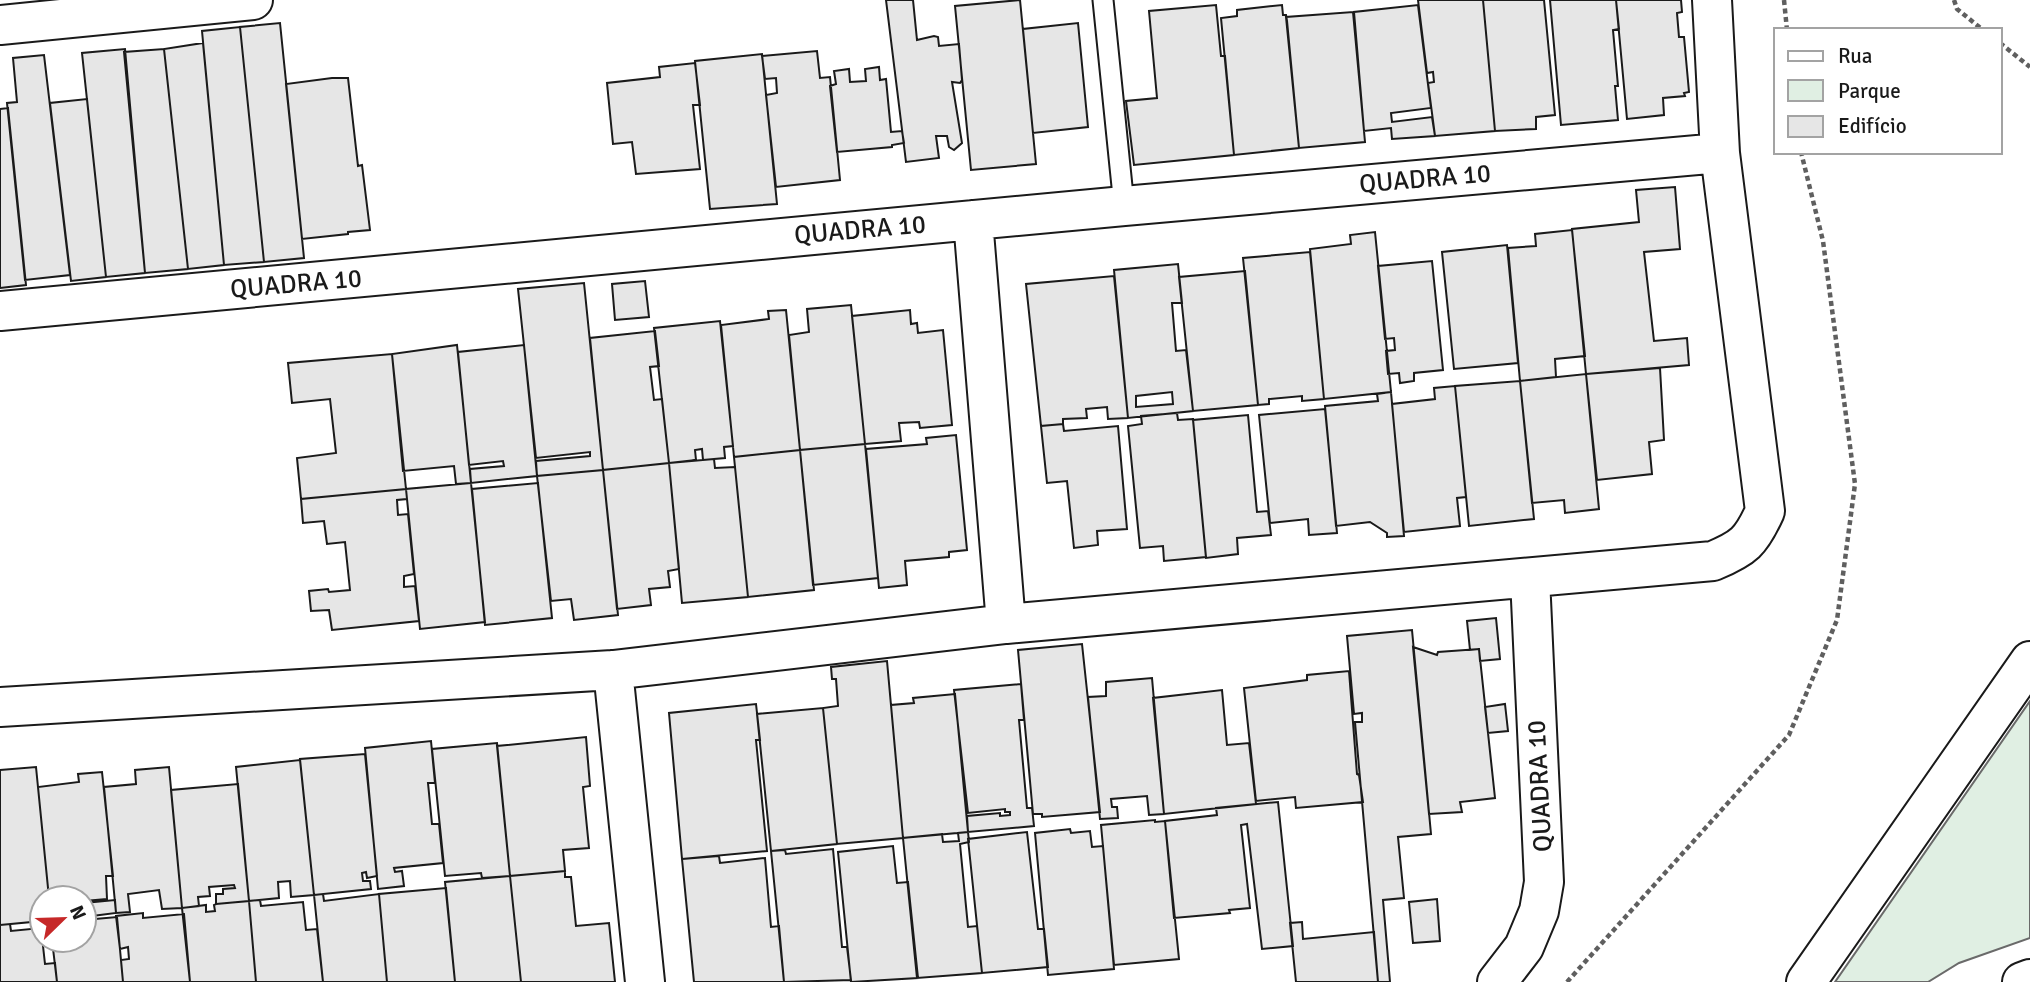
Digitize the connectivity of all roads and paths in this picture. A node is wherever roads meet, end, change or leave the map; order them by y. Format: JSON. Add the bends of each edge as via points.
{"nodes":[{"id":1,"x":253,"y":0,"type":"edge"},
{"id":2,"x":1103,"y":0,"type":"edge"},
{"id":3,"x":1712,"y":0,"type":"edge"},
{"id":4,"x":1784,"y":0,"type":"edge"},
{"id":5,"x":1954,"y":0,"type":"edge"},
{"id":6,"x":146,"y":5,"type":"edge"},
{"id":7,"x":0,"y":25,"type":"edge"},
{"id":8,"x":1787,"y":28,"type":"edge"},
{"id":9,"x":1981,"y":28,"type":"edge"},
{"id":10,"x":2002,"y":45,"type":"edge"},
{"id":11,"x":2030,"y":67,"type":"edge"},
{"id":12,"x":1720,"y":153,"type":"junction"},
{"id":13,"x":1801,"y":154,"type":"edge"},
{"id":14,"x":1124,"y":206,"type":"junction"},
{"id":15,"x":973,"y":220,"type":"junction"},
{"id":16,"x":0,"y":312,"type":"edge"},
{"id":17,"x":1530,"y":578,"type":"junction"},
{"id":18,"x":1006,"y":624,"type":"junction"},
{"id":19,"x":2030,"y":661,"type":"edge"},
{"id":20,"x":612,"y":670,"type":"junction"},
{"id":21,"x":0,"y":707,"type":"edge"},
{"id":22,"x":2030,"y":979,"type":"edge"},
{"id":23,"x":645,"y":982,"type":"edge"},
{"id":24,"x":1497,"y":982,"type":"edge"},
{"id":25,"x":1567,"y":982,"type":"edge"},
{"id":26,"x":1806,"y":982,"type":"edge"},
{"id":27,"x":2022,"y":982,"type":"edge"}],
"edges":[{"from":1,"to":6,"type":"main road"},
{"from":2,"to":14,"type":"lane"},
{"from":3,"to":12,"type":"main road"},
{"from":4,"to":8,"type":"path"},
{"from":5,"to":9,"type":"path","via":[[1957,9]]},
{"from":6,"to":7,"type":"main road"},
{"from":10,"to":11,"type":"path"},
{"from":12,"to":14,"type":"main road","name":"QUADRA 10"},
{"from":12,"to":17,"type":"main road","via":[[1765,510],[1756,531],[1739,550],[1713,561]]},
{"from":13,"to":25,"type":"path","via":[[1823,241],[1855,484],[1837,620],[1789,735]]},
{"from":14,"to":15,"type":"main road","name":"QUADRA 10"},
{"from":15,"to":16,"type":"main road","name":"QUADRA 10"},
{"from":15,"to":18,"type":"main road"},
{"from":17,"to":18,"type":"main road"},
{"from":17,"to":24,"type":"main road","name":"QUADRA 10","via":[[1544,882],[1539,911],[1524,947]]},
{"from":18,"to":20,"type":"main road"},
{"from":19,"to":26,"type":"main road"},
{"from":20,"to":21,"type":"main road"},
{"from":20,"to":23,"type":"main road"},
{"from":22,"to":27,"type":"main road"}]}
